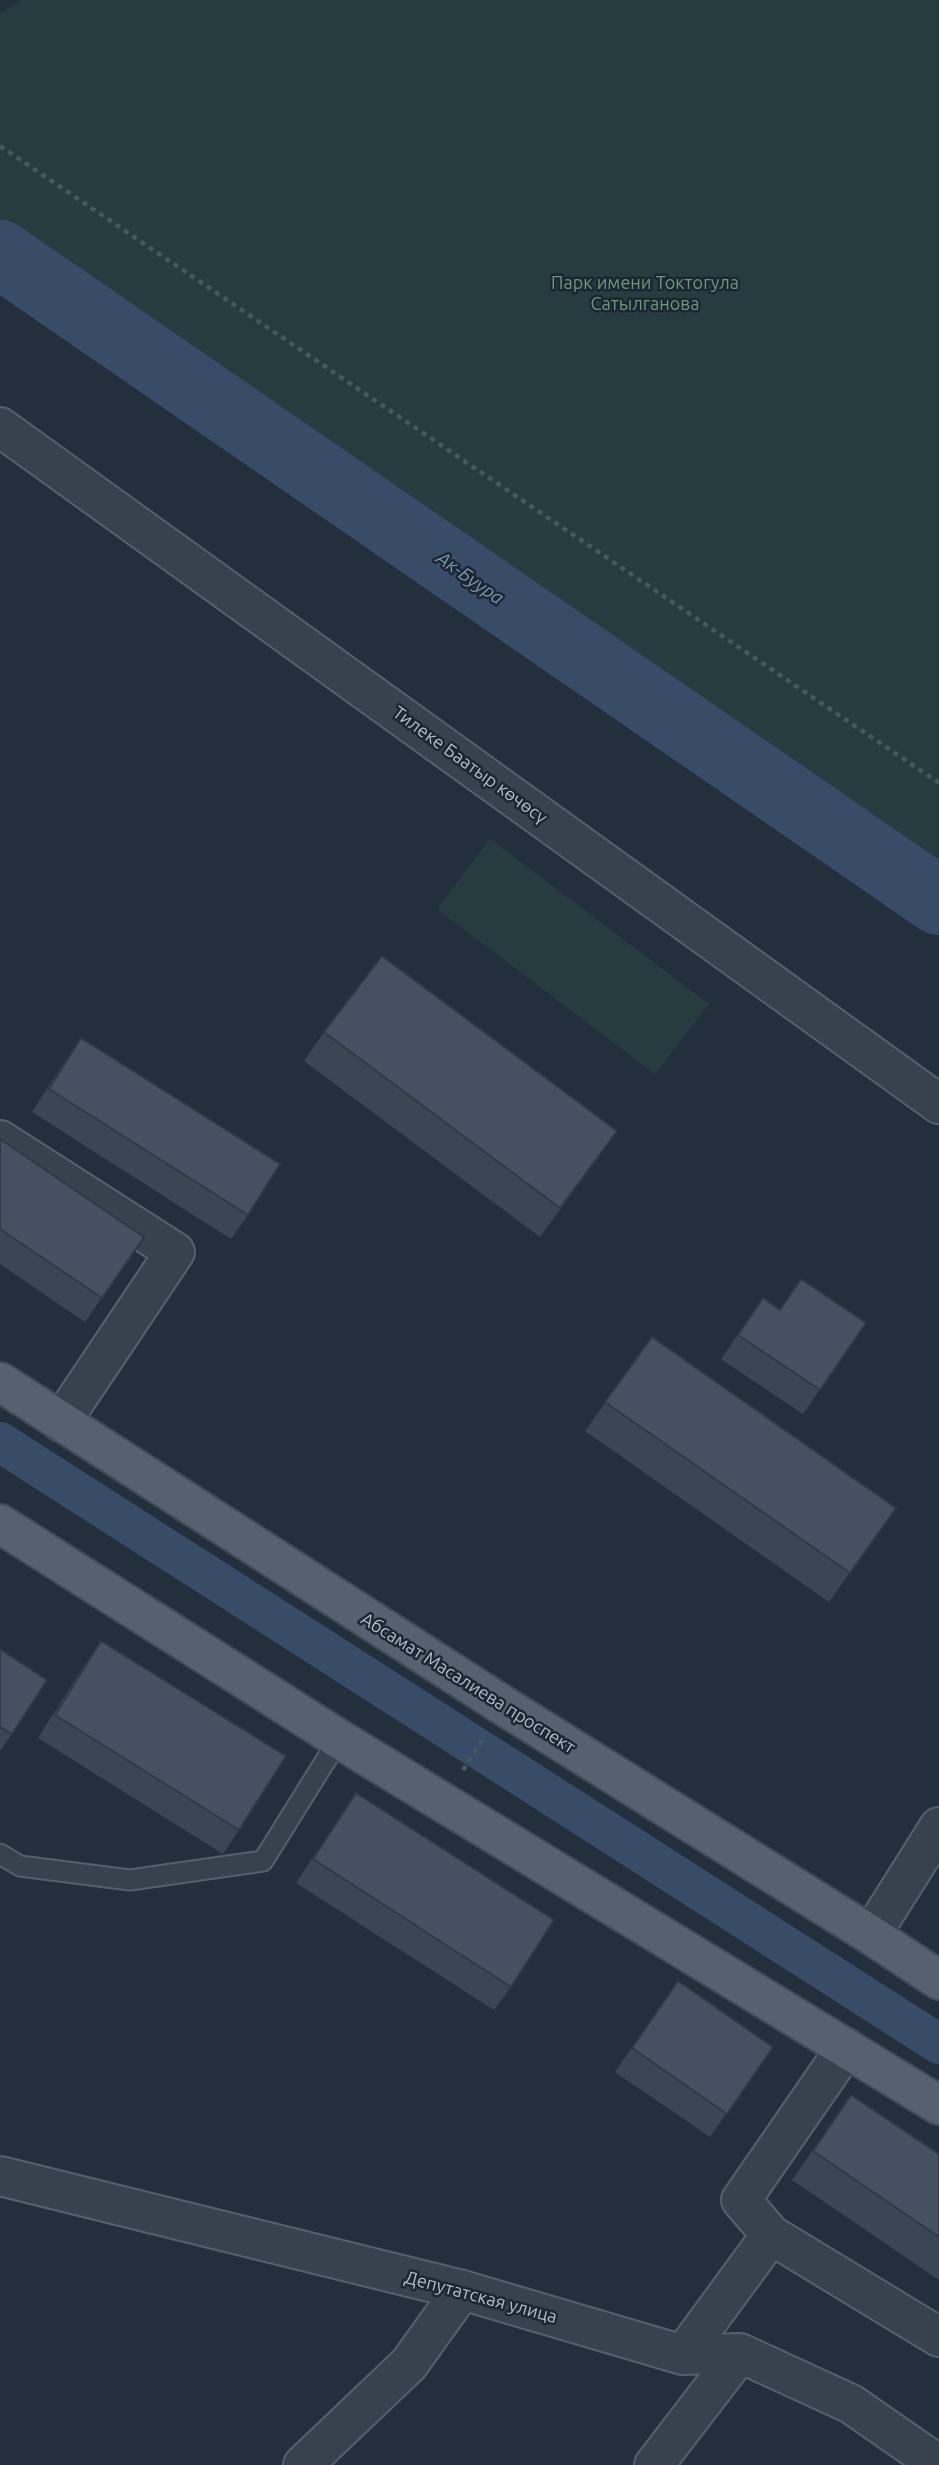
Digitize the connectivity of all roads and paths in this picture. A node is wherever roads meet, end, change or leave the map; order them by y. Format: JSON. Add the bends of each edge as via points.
{"nodes":[{"id":1,"x":0,"y":146,"type":"edge"},
{"id":2,"x":0,"y":427,"type":"edge"},
{"id":3,"x":939,"y":783,"type":"edge"},
{"id":4,"x":939,"y":1104,"type":"edge"},
{"id":5,"x":0,"y":1140,"type":"edge"},
{"id":6,"x":0,"y":1382,"type":"edge"},
{"id":7,"x":61,"y":1422,"type":"junction"},
{"id":8,"x":0,"y":1524,"type":"edge"},
{"id":9,"x":484,"y":1736,"type":"dead end"},
{"id":10,"x":339,"y":1739,"type":"junction"},
{"id":11,"x":463,"y":1771,"type":"dead end"},
{"id":12,"x":939,"y":1827,"type":"edge"},
{"id":13,"x":0,"y":1854,"type":"edge"},
{"id":14,"x":871,"y":1935,"type":"junction"},
{"id":15,"x":939,"y":1980,"type":"edge"},
{"id":16,"x":846,"y":2048,"type":"junction"},
{"id":17,"x":939,"y":2105,"type":"edge"},
{"id":18,"x":0,"y":2176,"type":"edge"},
{"id":19,"x":771,"y":2235,"type":"junction"},
{"id":20,"x":461,"y":2290,"type":"junction"},
{"id":21,"x":939,"y":2337,"type":"edge"},
{"id":22,"x":740,"y":2353,"type":"junction"},
{"id":23,"x":683,"y":2355,"type":"junction"},
{"id":24,"x":303,"y":2465,"type":"edge"},
{"id":25,"x":654,"y":2465,"type":"edge"},
{"id":26,"x":939,"y":2465,"type":"edge"}],
"edges":[{"from":1,"to":3,"type":"path"},
{"from":2,"to":4,"type":"street","name":"Тилеке Баатыр көчөсү"},
{"from":5,"to":7,"type":"street","via":[[175,1252]]},
{"from":6,"to":7,"type":"main road","name":"Абсамат Масалиева проспект"},
{"from":7,"to":14,"type":"main road","name":"Абсамат Масалиева проспект"},
{"from":8,"to":10,"type":"main road"},
{"from":9,"to":11,"type":"path"},
{"from":10,"to":13,"type":"lane","via":[[263,1861],[130,1880],[20,1866]]},
{"from":10,"to":16,"type":"main road"},
{"from":12,"to":14,"type":"street"},
{"from":14,"to":15,"type":"main road","name":"Абсамат Масалиева проспект"},
{"from":16,"to":17,"type":"main road"},
{"from":16,"to":19,"type":"street","via":[[741,2200]]},
{"from":18,"to":20,"type":"street","name":"Депутатская улица"},
{"from":19,"to":21,"type":"street"},
{"from":19,"to":23,"type":"street"},
{"from":20,"to":23,"type":"street","name":"Депутатская улица"},
{"from":20,"to":24,"type":"street","via":[[409,2364]]},
{"from":22,"to":23,"type":"street","name":"Депутатская улица"},
{"from":22,"to":25,"type":"street"},
{"from":22,"to":26,"type":"street","name":"Депутатская улица","via":[[851,2404]]}]}
